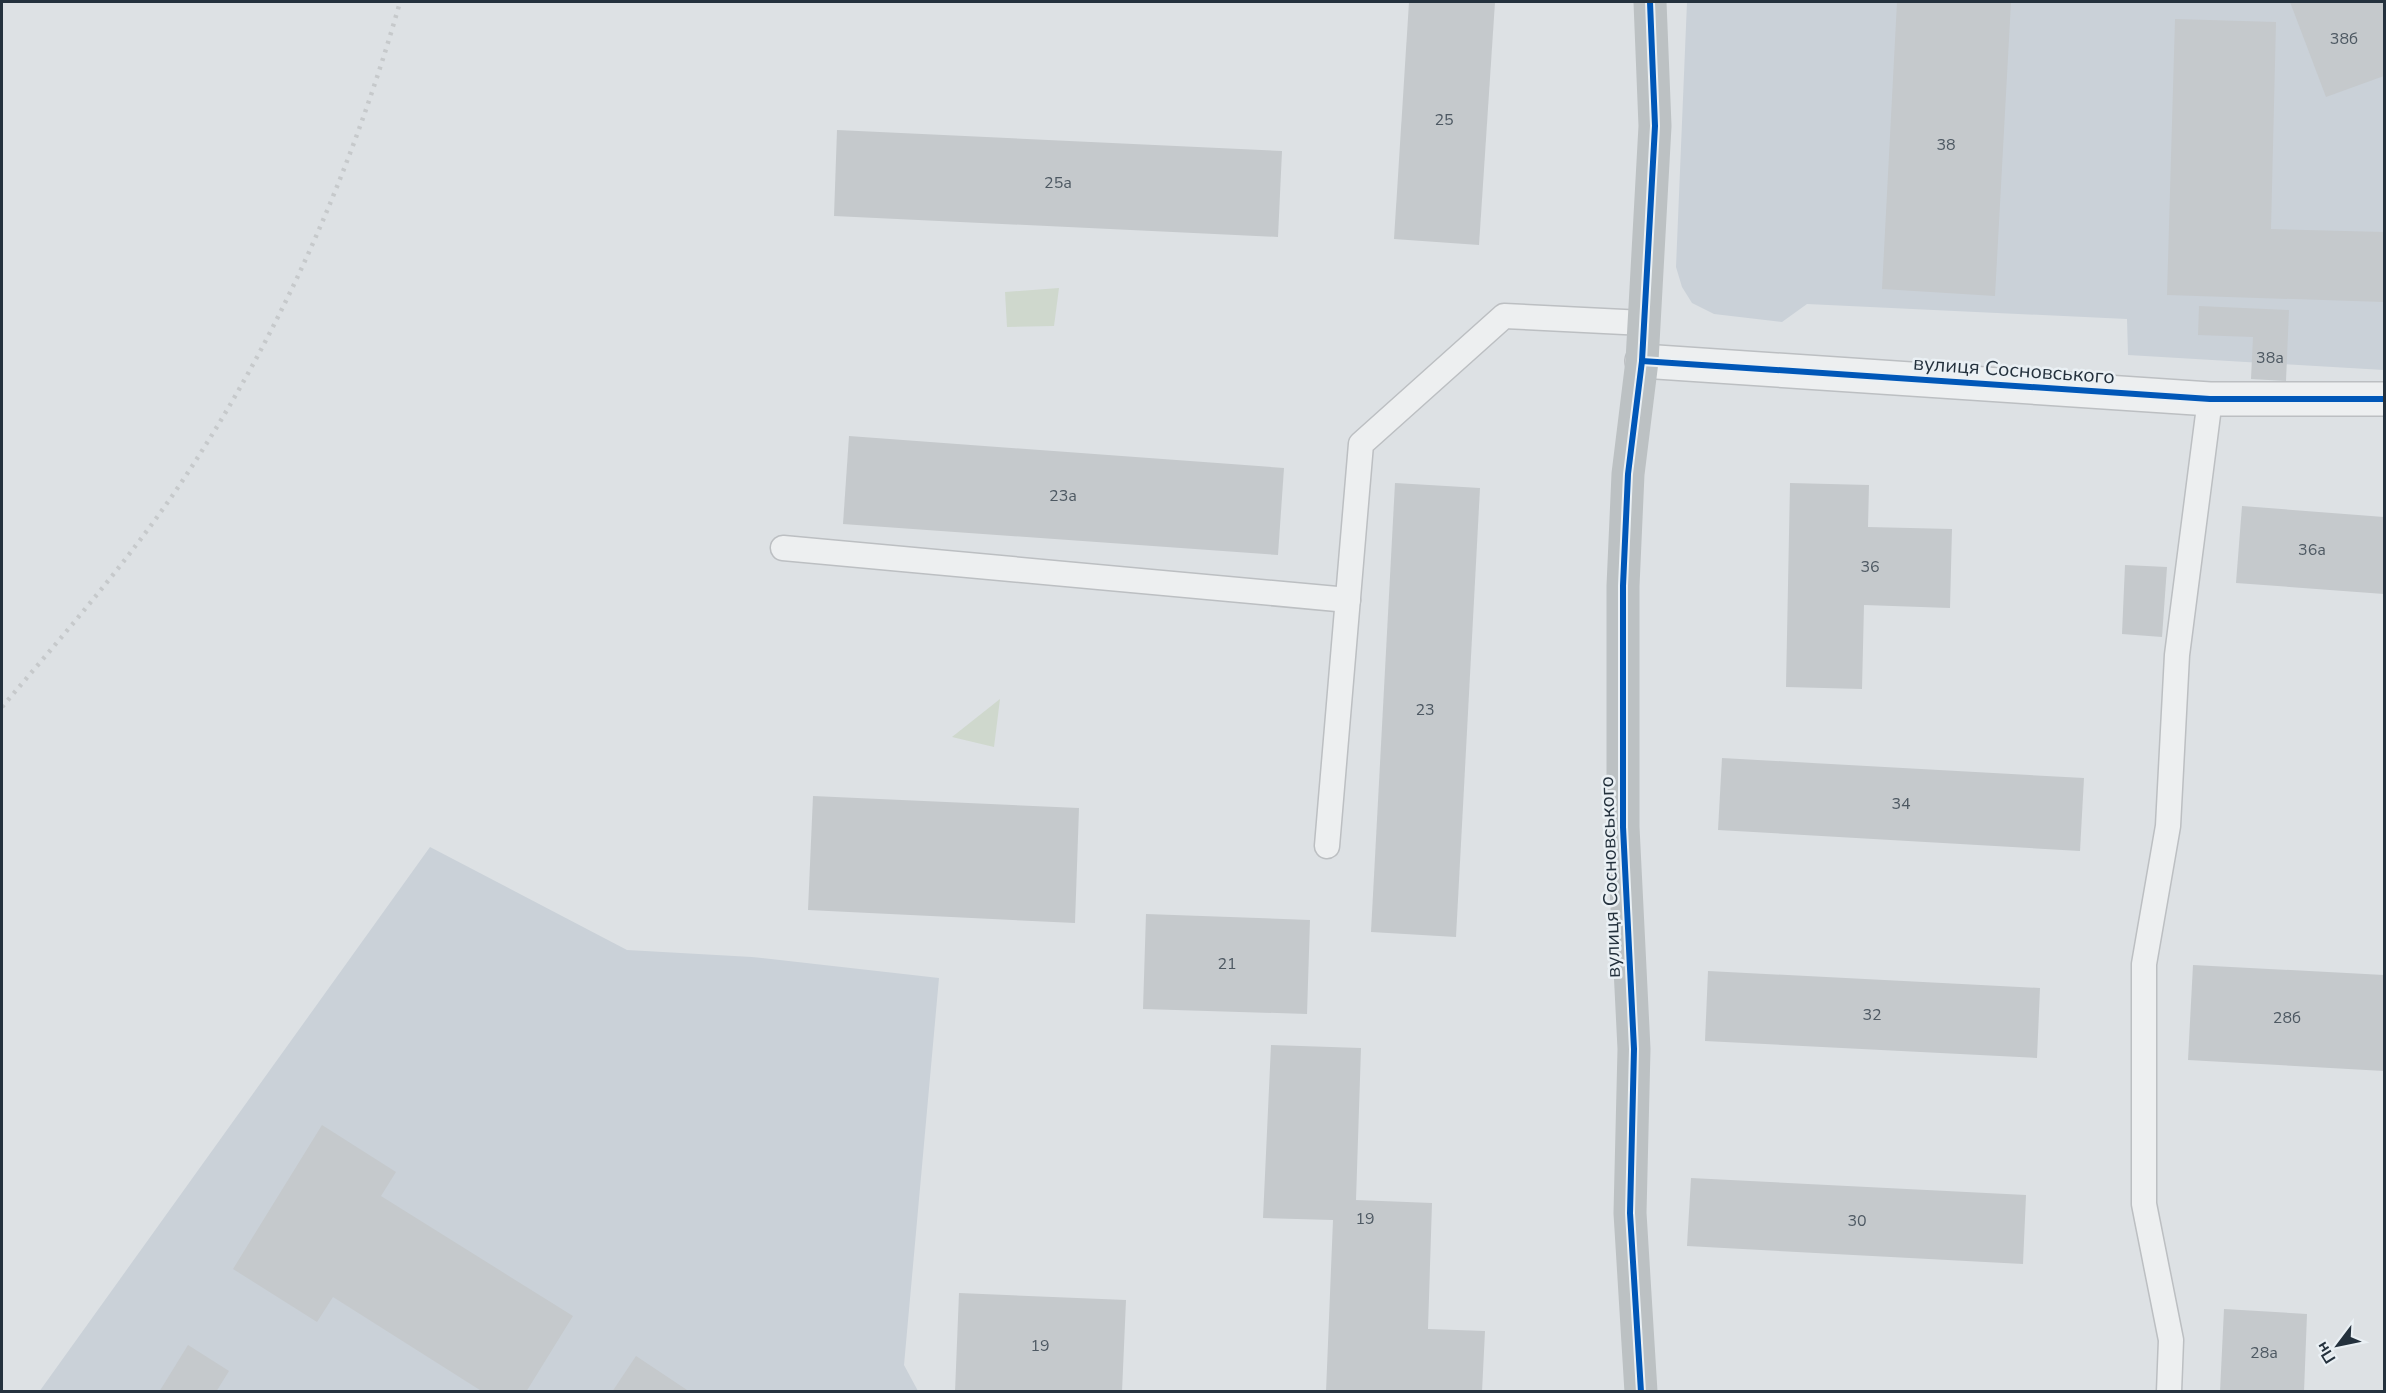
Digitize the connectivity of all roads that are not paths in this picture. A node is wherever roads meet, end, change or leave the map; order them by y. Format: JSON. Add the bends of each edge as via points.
{"nodes":[{"id":1,"x":1650,"y":2,"type":"edge"},
{"id":2,"x":1644,"y":323,"type":"junction"},
{"id":3,"x":1642,"y":361,"type":"junction"},
{"id":4,"x":2210,"y":399,"type":"junction"},
{"id":5,"x":2385,"y":399,"type":"edge"},
{"id":6,"x":783,"y":548,"type":"dead end"},
{"id":7,"x":1348,"y":600,"type":"junction"},
{"id":8,"x":1327,"y":846,"type":"dead end"},
{"id":9,"x":1641,"y":1392,"type":"edge"},
{"id":10,"x":2169,"y":1392,"type":"edge"}],
"edges":[{"from":1,"to":2,"type":"street","name":"вулиця Сосновського","via":[[1655,126]]},
{"from":2,"to":3,"type":"street","name":"вулиця Сосновського"},
{"from":2,"to":7,"type":"lane","via":[[1504,316],[1361,444]]},
{"from":3,"to":4,"type":"street","name":"вулиця Сосновського"},
{"from":3,"to":9,"type":"street","name":"вулиця Сосновського","via":[[1628,474],[1623,586],[1623,827],[1634,1049],[1630,1213]]},
{"from":4,"to":5,"type":"street","name":"вулиця Сосновського"},
{"from":4,"to":10,"type":"lane","via":[[2177,655],[2168,826],[2144,964],[2144,1204],[2171,1340]]},
{"from":6,"to":7,"type":"lane"},
{"from":7,"to":8,"type":"lane"}]}
